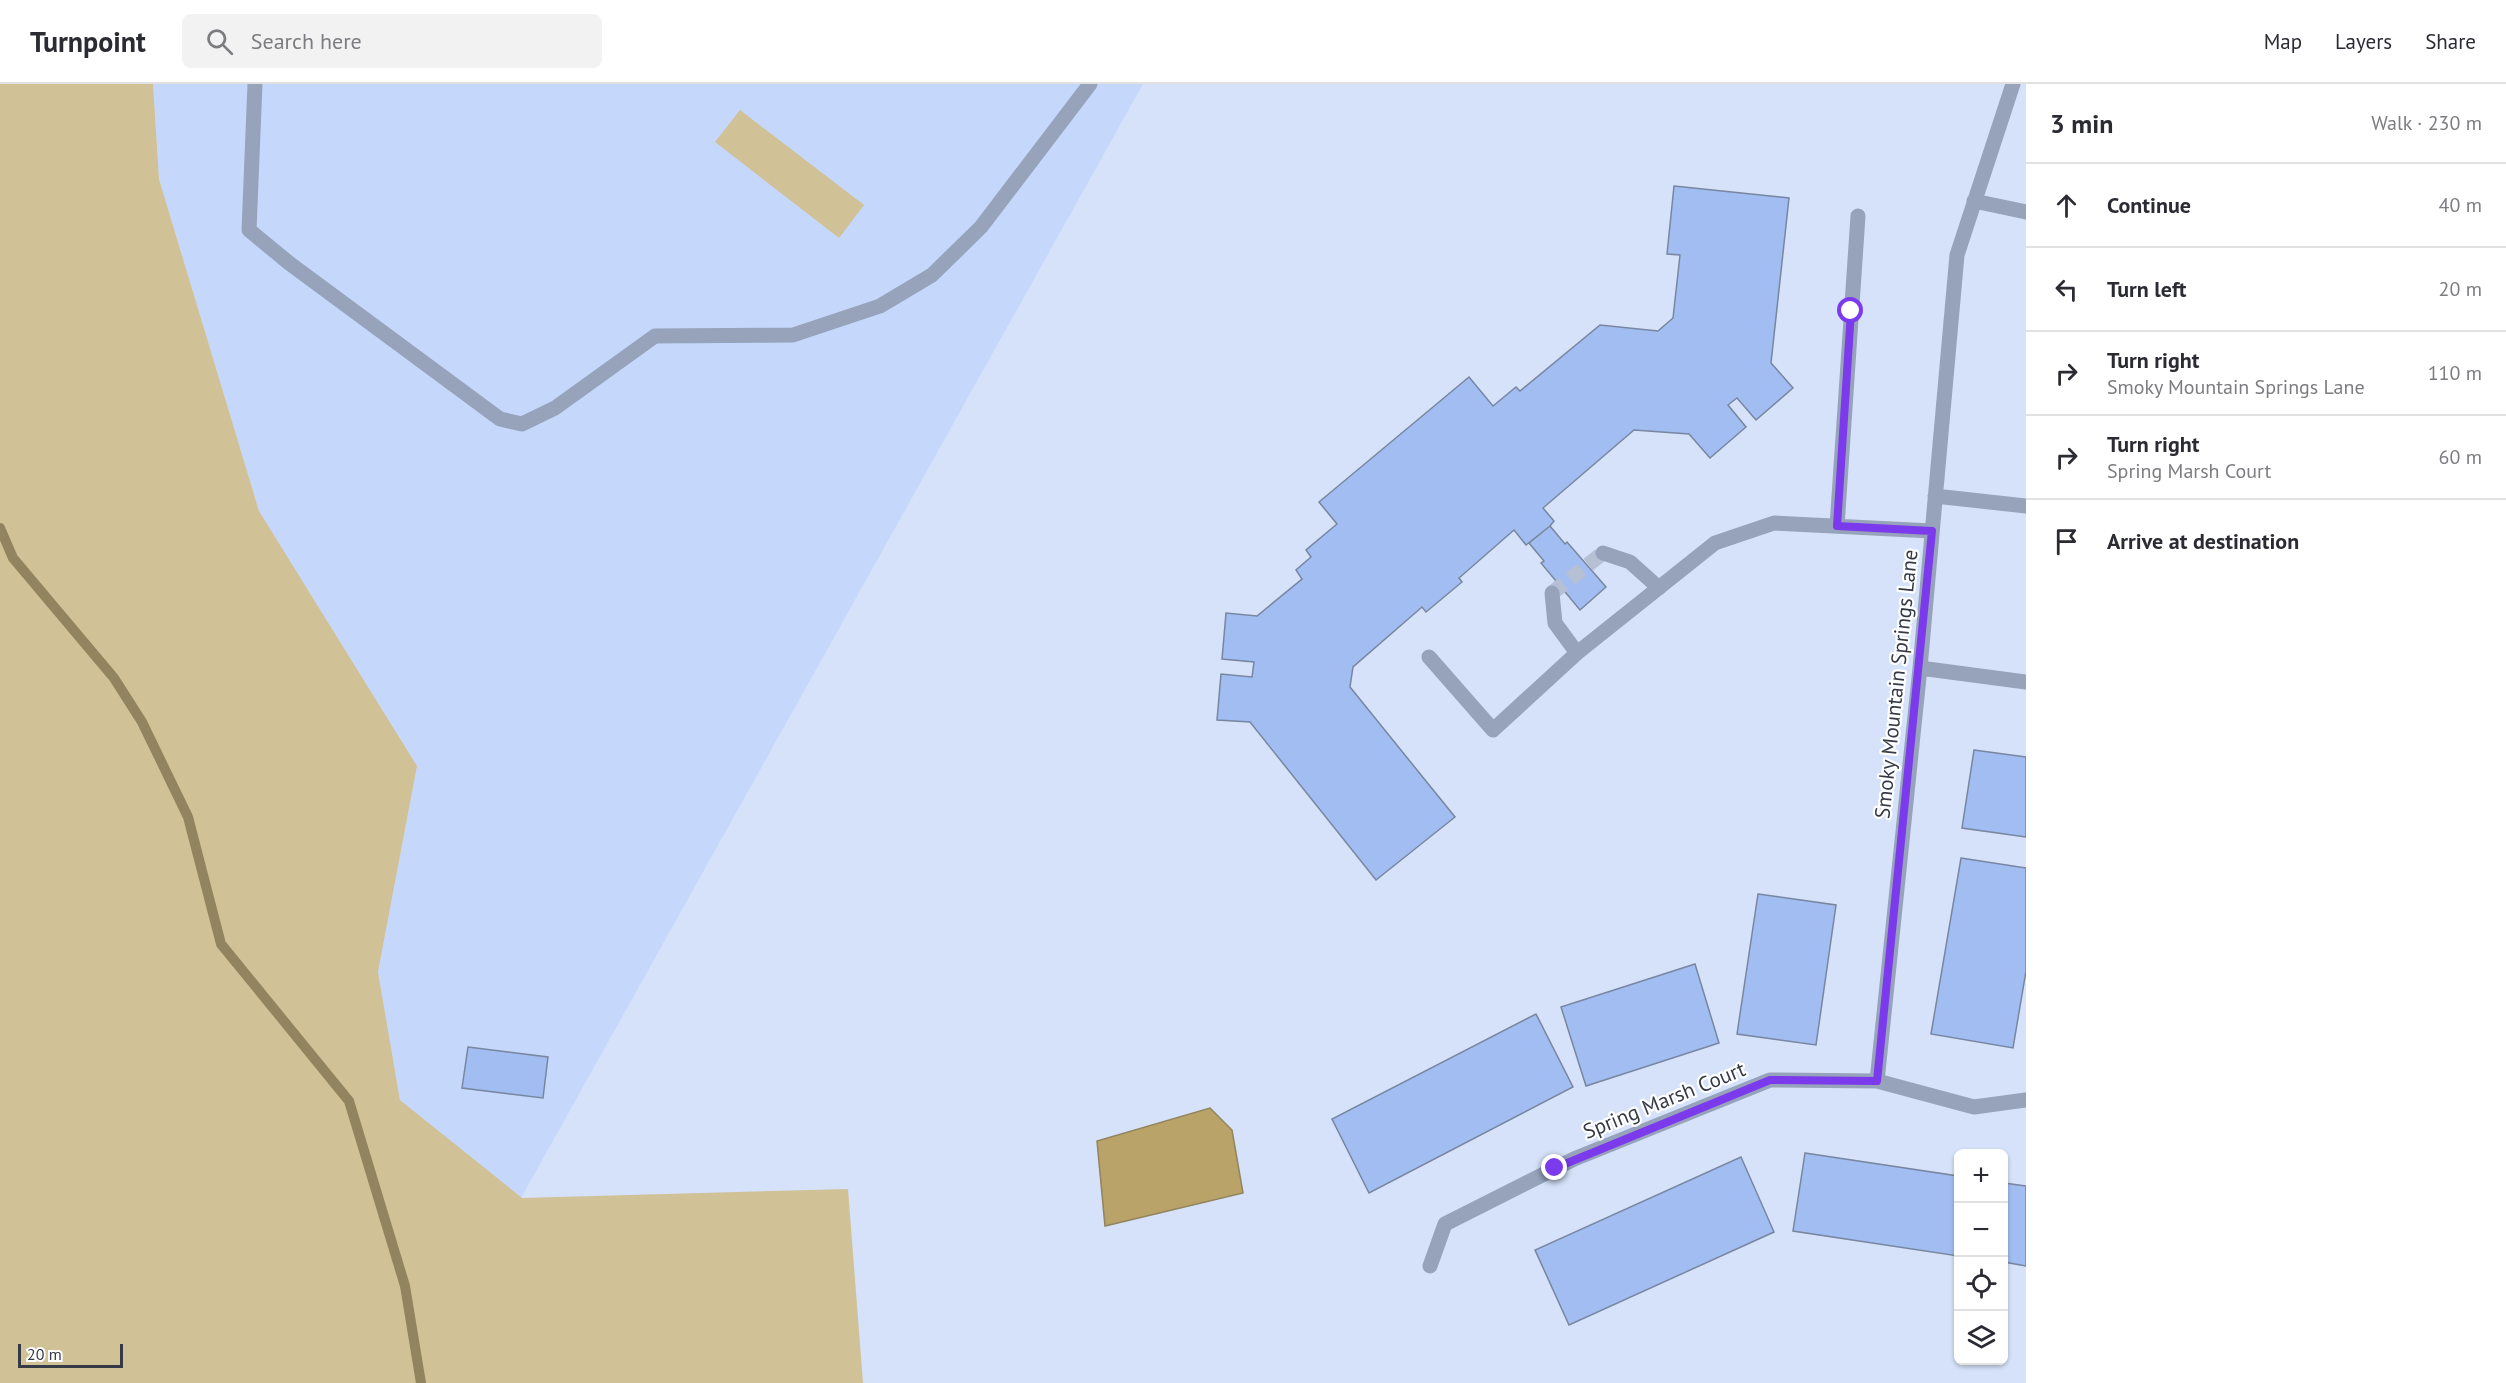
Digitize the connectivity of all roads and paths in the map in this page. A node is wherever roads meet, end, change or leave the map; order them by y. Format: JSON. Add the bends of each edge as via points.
{"nodes":[{"id":1,"x":1090,"y":84,"type":"edge"},
{"id":2,"x":2013,"y":84,"type":"edge"},
{"id":3,"x":256,"y":86,"type":"edge"},
{"id":4,"x":1974,"y":201,"type":"junction"},
{"id":5,"x":2026,"y":212,"type":"edge"},
{"id":6,"x":1858,"y":216,"type":"dead end"},
{"id":7,"x":1935,"y":495,"type":"junction"},
{"id":8,"x":2026,"y":506,"type":"edge"},
{"id":9,"x":1837,"y":526,"type":"junction"},
{"id":10,"x":1932,"y":531,"type":"junction"},
{"id":11,"x":1603,"y":553,"type":"dead end"},
{"id":12,"x":1659,"y":588,"type":"junction"},
{"id":13,"x":1552,"y":593,"type":"dead end"},
{"id":14,"x":1577,"y":653,"type":"junction"},
{"id":15,"x":1429,"y":657,"type":"dead end"},
{"id":16,"x":1920,"y":668,"type":"junction"},
{"id":17,"x":2026,"y":682,"type":"edge"},
{"id":18,"x":1877,"y":1081,"type":"junction"},
{"id":19,"x":2026,"y":1100,"type":"edge"},
{"id":20,"x":1430,"y":1266,"type":"dead end"}],
"edges":[{"from":1,"to":3,"type":"street","via":[[981,227],[932,275],[889,301],[793,335],[655,336],[555,408],[522,424],[500,419],[249,230]]},
{"from":2,"to":4,"type":"street","name":"Smoky Mountain Springs Lane"},
{"from":4,"to":5,"type":"street"},
{"from":4,"to":7,"type":"street","name":"Smoky Mountain Springs Lane","via":[[1957,255]]},
{"from":6,"to":9,"type":"street"},
{"from":7,"to":8,"type":"street"},
{"from":7,"to":10,"type":"street","name":"Smoky Mountain Springs Lane"},
{"from":9,"to":10,"type":"street"},
{"from":9,"to":12,"type":"street","via":[[1774,523],[1715,543]]},
{"from":10,"to":16,"type":"street","name":"Smoky Mountain Springs Lane"},
{"from":11,"to":12,"type":"street","via":[[1630,562]]},
{"from":12,"to":14,"type":"street"},
{"from":13,"to":14,"type":"street","via":[[1555,623]]},
{"from":14,"to":15,"type":"street","via":[[1493,730]]},
{"from":16,"to":17,"type":"street"},
{"from":16,"to":18,"type":"street","name":"Smoky Mountain Springs Lane"},
{"from":18,"to":19,"type":"street","name":"Spring Marsh Court","via":[[1974,1107]]},
{"from":18,"to":20,"type":"street","name":"Spring Marsh Court","via":[[1770,1080],[1574,1159],[1445,1224]]}]}
